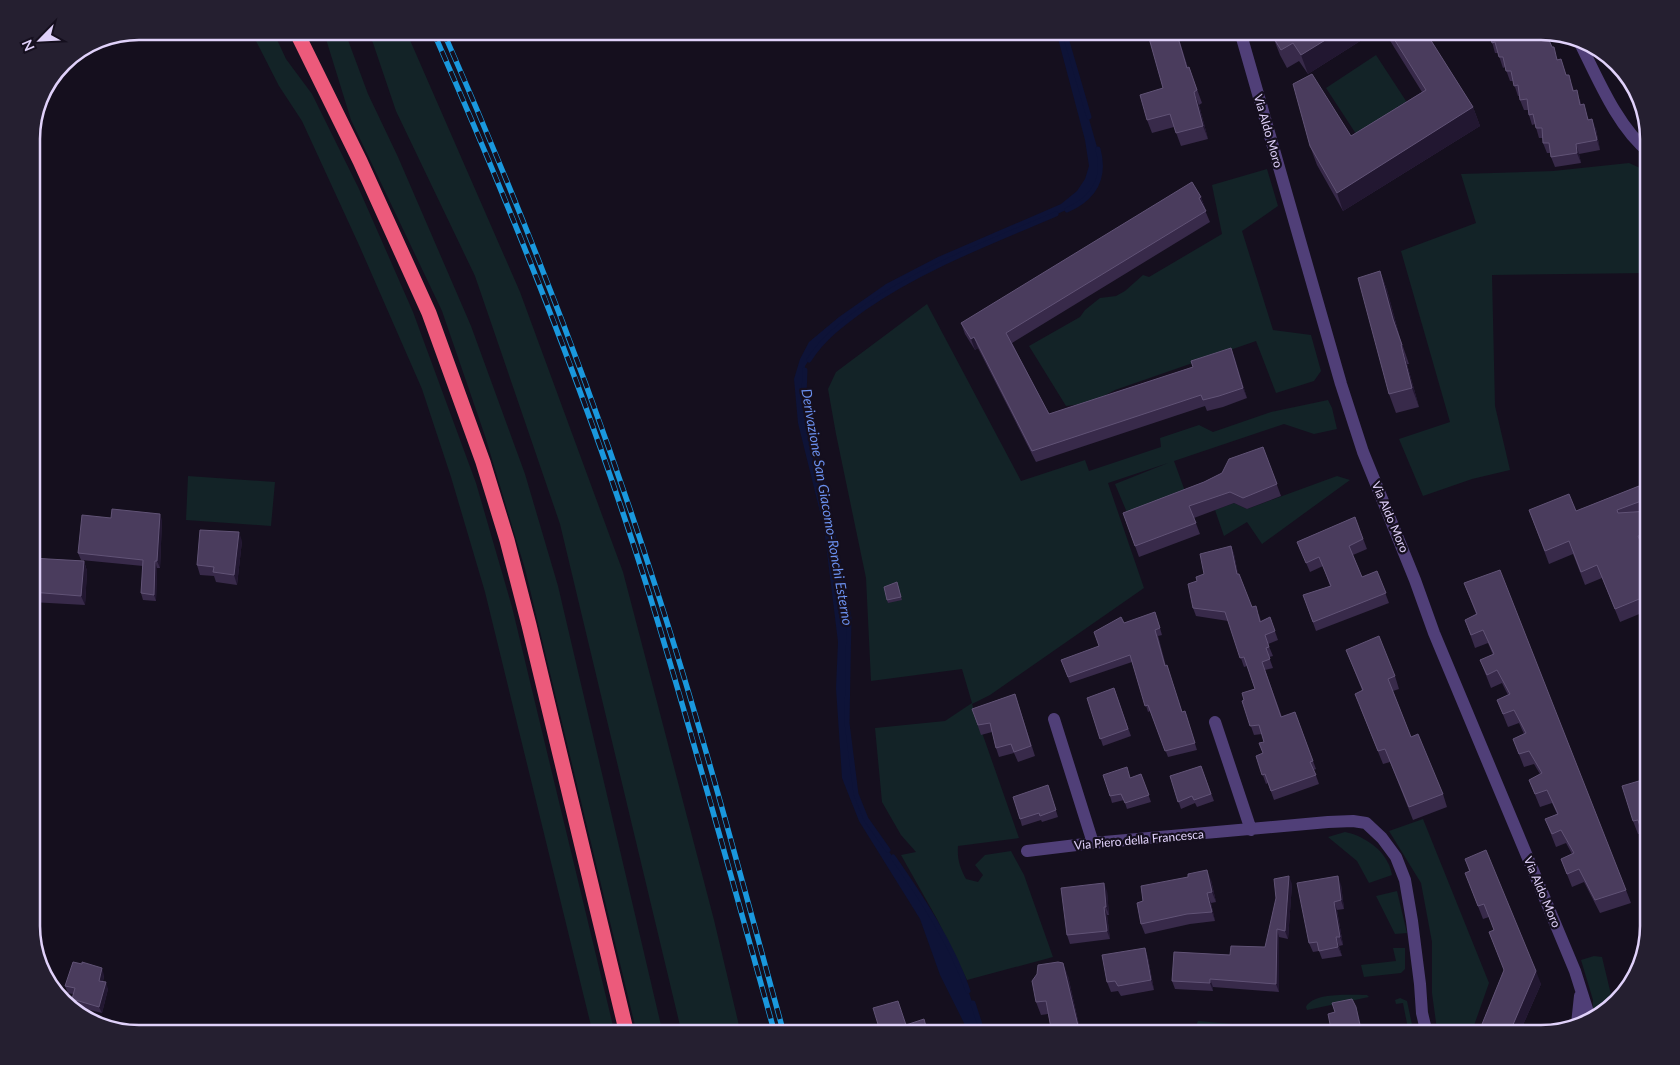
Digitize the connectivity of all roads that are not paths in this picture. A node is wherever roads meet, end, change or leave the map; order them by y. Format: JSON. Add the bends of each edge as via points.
{"nodes":[{"id":1,"x":300,"y":40,"type":"edge"},
{"id":2,"x":1243,"y":40,"type":"edge"},
{"id":3,"x":1583,"y":49,"type":"edge"},
{"id":4,"x":1640,"y":145,"type":"edge"},
{"id":5,"x":1054,"y":719,"type":"dead end"},
{"id":6,"x":1215,"y":722,"type":"dead end"},
{"id":7,"x":1251,"y":830,"type":"junction"},
{"id":8,"x":1093,"y":843,"type":"junction"},
{"id":9,"x":1027,"y":851,"type":"dead end"},
{"id":10,"x":1581,"y":988,"type":"junction"},
{"id":11,"x":1588,"y":1014,"type":"edge"},
{"id":12,"x":1578,"y":1018,"type":"edge"},
{"id":13,"x":625,"y":1025,"type":"edge"},
{"id":14,"x":1425,"y":1025,"type":"edge"}],
"edges":[{"from":1,"to":13,"type":"highway","via":[[360,161],[428,312],[483,462],[529,625]]},
{"from":2,"to":10,"type":"street","name":"Via Aldo Moro","via":[[1363,452]]},
{"from":3,"to":4,"type":"street","via":[[1616,113]]},
{"from":5,"to":8,"type":"street"},
{"from":6,"to":7,"type":"street"},
{"from":7,"to":8,"type":"street","name":"Via Piero della Francesca"},
{"from":7,"to":14,"type":"street","name":"Via Piero della Francesca","via":[[1353,821],[1366,823],[1382,838],[1396,856],[1405,880]]},
{"from":8,"to":9,"type":"street","name":"Via Piero della Francesca"},
{"from":10,"to":11,"type":"street","name":"Via Aldo Moro"},
{"from":10,"to":12,"type":"street","name":"Via Aldo Moro"}]}
